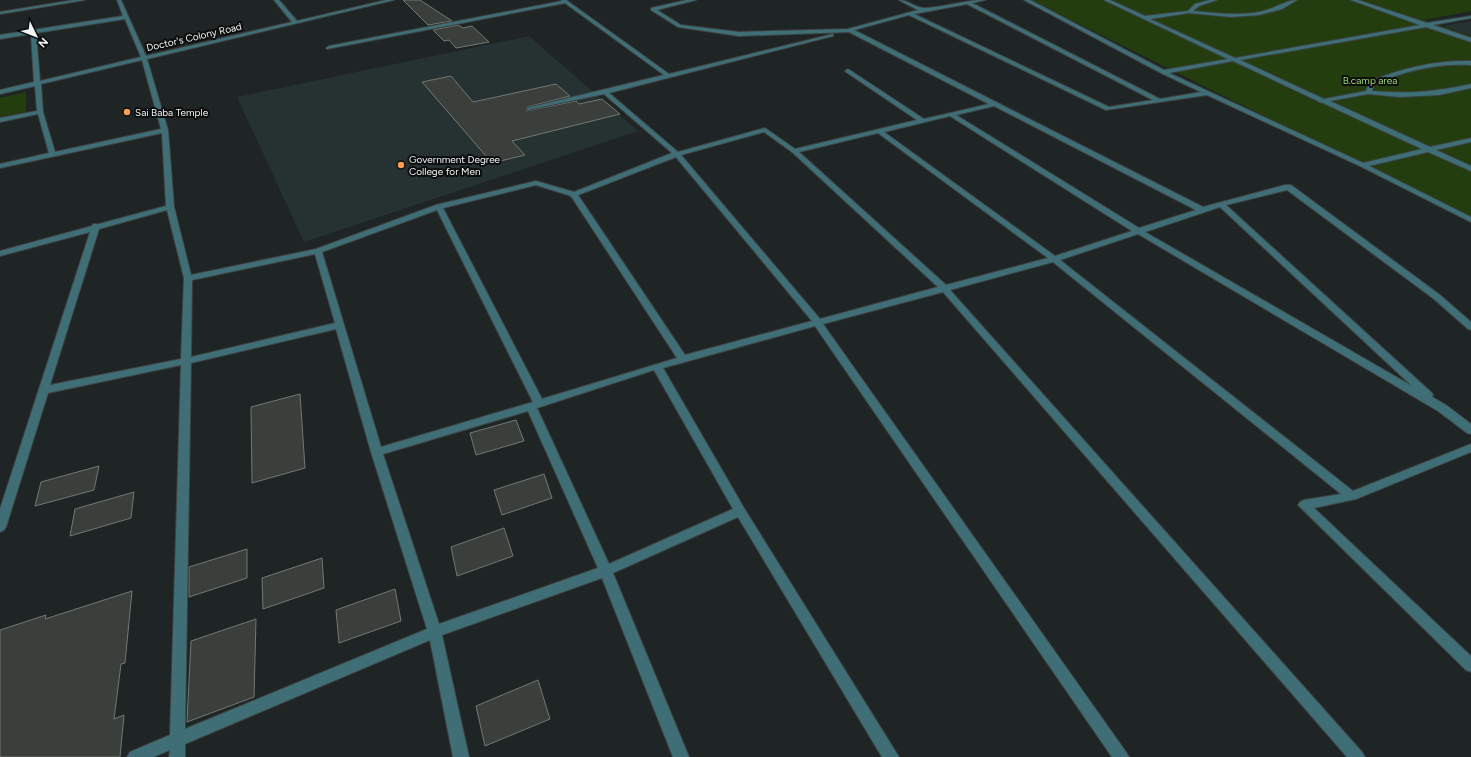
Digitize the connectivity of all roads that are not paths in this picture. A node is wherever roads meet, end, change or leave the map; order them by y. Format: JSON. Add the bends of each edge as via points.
{"nodes":[{"id":1,"x":83,"y":0,"type":"edge"},
{"id":2,"x":119,"y":0,"type":"edge"},
{"id":3,"x":276,"y":0,"type":"edge"},
{"id":4,"x":392,"y":0,"type":"edge"},
{"id":5,"x":694,"y":0,"type":"edge"},
{"id":6,"x":901,"y":0,"type":"edge"},
{"id":7,"x":960,"y":0,"type":"edge"},
{"id":8,"x":983,"y":0,"type":"edge"},
{"id":9,"x":1026,"y":0,"type":"edge"},
{"id":10,"x":1106,"y":0,"type":"edge"},
{"id":11,"x":1215,"y":0,"type":"edge"},
{"id":12,"x":1295,"y":0,"type":"edge"},
{"id":13,"x":1353,"y":0,"type":"edge"},
{"id":14,"x":564,"y":1,"type":"edge"},
{"id":15,"x":968,"y":2,"type":"junction"},
{"id":16,"x":923,"y":10,"type":"junction"},
{"id":17,"x":1190,"y":12,"type":"junction"},
{"id":18,"x":0,"y":13,"type":"edge"},
{"id":19,"x":911,"y":14,"type":"junction"},
{"id":20,"x":127,"y":17,"type":"junction"},
{"id":21,"x":1471,"y":17,"type":"edge"},
{"id":22,"x":1144,"y":18,"type":"junction"},
{"id":23,"x":295,"y":22,"type":"junction"},
{"id":24,"x":1427,"y":25,"type":"junction"},
{"id":25,"x":850,"y":30,"type":"junction"},
{"id":26,"x":33,"y":32,"type":"junction"},
{"id":27,"x":0,"y":37,"type":"edge"},
{"id":28,"x":1471,"y":40,"type":"edge"},
{"id":29,"x":328,"y":48,"type":"dead end"},
{"id":30,"x":144,"y":58,"type":"junction"},
{"id":31,"x":1232,"y":60,"type":"junction"},
{"id":32,"x":1471,"y":63,"type":"edge"},
{"id":33,"x":848,"y":70,"type":"dead end"},
{"id":34,"x":1163,"y":72,"type":"junction"},
{"id":35,"x":668,"y":76,"type":"junction"},
{"id":36,"x":37,"y":83,"type":"junction"},
{"id":37,"x":1471,"y":86,"type":"edge"},
{"id":38,"x":0,"y":92,"type":"edge"},
{"id":39,"x":605,"y":92,"type":"junction"},
{"id":40,"x":1368,"y":92,"type":"junction"},
{"id":41,"x":1208,"y":93,"type":"junction"},
{"id":42,"x":1160,"y":101,"type":"junction"},
{"id":43,"x":1322,"y":101,"type":"junction"},
{"id":44,"x":995,"y":104,"type":"junction"},
{"id":45,"x":529,"y":109,"type":"dead end"},
{"id":46,"x":40,"y":112,"type":"junction"},
{"id":47,"x":952,"y":115,"type":"junction"},
{"id":48,"x":0,"y":120,"type":"edge"},
{"id":49,"x":923,"y":121,"type":"junction"},
{"id":50,"x":165,"y":130,"type":"junction"},
{"id":51,"x":879,"y":131,"type":"junction"},
{"id":52,"x":1471,"y":140,"type":"edge"},
{"id":53,"x":1427,"y":150,"type":"junction"},
{"id":54,"x":794,"y":151,"type":"junction"},
{"id":55,"x":677,"y":154,"type":"junction"},
{"id":56,"x":53,"y":155,"type":"junction"},
{"id":57,"x":1362,"y":165,"type":"junction"},
{"id":58,"x":0,"y":166,"type":"edge"},
{"id":59,"x":1471,"y":169,"type":"edge"},
{"id":60,"x":574,"y":194,"type":"junction"},
{"id":61,"x":1221,"y":204,"type":"junction"},
{"id":62,"x":440,"y":206,"type":"junction"},
{"id":63,"x":170,"y":207,"type":"junction"},
{"id":64,"x":1202,"y":210,"type":"junction"},
{"id":65,"x":1471,"y":220,"type":"edge"},
{"id":66,"x":96,"y":226,"type":"junction"},
{"id":67,"x":1138,"y":231,"type":"junction"},
{"id":68,"x":318,"y":251,"type":"junction"},
{"id":69,"x":0,"y":254,"type":"edge"},
{"id":70,"x":1054,"y":259,"type":"junction"},
{"id":71,"x":188,"y":278,"type":"junction"},
{"id":72,"x":944,"y":288,"type":"junction"},
{"id":73,"x":817,"y":322,"type":"junction"},
{"id":74,"x":340,"y":325,"type":"junction"},
{"id":75,"x":1471,"y":327,"type":"edge"},
{"id":76,"x":683,"y":360,"type":"junction"},
{"id":77,"x":186,"y":361,"type":"junction"},
{"id":78,"x":657,"y":366,"type":"junction"},
{"id":79,"x":44,"y":390,"type":"junction"},
{"id":80,"x":535,"y":405,"type":"junction"},
{"id":81,"x":1442,"y":408,"type":"junction"},
{"id":82,"x":1471,"y":430,"type":"edge"},
{"id":83,"x":1471,"y":448,"type":"edge"},
{"id":84,"x":377,"y":452,"type":"junction"},
{"id":85,"x":1352,"y":496,"type":"junction"},
{"id":86,"x":740,"y":511,"type":"junction"},
{"id":87,"x":0,"y":527,"type":"edge"},
{"id":88,"x":606,"y":571,"type":"junction"},
{"id":89,"x":436,"y":632,"type":"junction"},
{"id":90,"x":1471,"y":665,"type":"edge"},
{"id":91,"x":178,"y":740,"type":"junction"},
{"id":92,"x":134,"y":757,"type":"edge"},
{"id":93,"x":177,"y":757,"type":"edge"},
{"id":94,"x":461,"y":757,"type":"edge"},
{"id":95,"x":681,"y":757,"type":"edge"},
{"id":96,"x":891,"y":757,"type":"edge"},
{"id":97,"x":1122,"y":757,"type":"edge"},
{"id":98,"x":1357,"y":757,"type":"edge"}],
"edges":[{"from":1,"to":18,"type":"street"},
{"from":2,"to":20,"type":"street"},
{"from":3,"to":23,"type":"street"},
{"from":4,"to":23,"type":"street","name":"Doctor's Colony Road"},
{"from":5,"to":25,"type":"street","via":[[653,9],[680,26],[739,34]]},
{"from":6,"to":16,"type":"street"},
{"from":7,"to":15,"type":"street"},
{"from":8,"to":15,"type":"street"},
{"from":9,"to":34,"type":"street"},
{"from":10,"to":22,"type":"street"},
{"from":11,"to":17,"type":"street","via":[[1197,5]]},
{"from":12,"to":17,"type":"street","via":[[1280,8],[1259,14],[1231,16]]},
{"from":13,"to":24,"type":"street"},
{"from":14,"to":29,"type":"street"},
{"from":14,"to":35,"type":"street"},
{"from":15,"to":16,"type":"street"},
{"from":15,"to":42,"type":"street"},
{"from":16,"to":19,"type":"street"},
{"from":17,"to":22,"type":"street"},
{"from":19,"to":25,"type":"street"},
{"from":19,"to":42,"type":"street","via":[[1108,109]]},
{"from":20,"to":26,"type":"street"},
{"from":20,"to":30,"type":"street"},
{"from":21,"to":24,"type":"street"},
{"from":22,"to":31,"type":"street"},
{"from":23,"to":30,"type":"street","name":"Doctor's Colony Road"},
{"from":24,"to":28,"type":"street"},
{"from":24,"to":31,"type":"street"},
{"from":25,"to":35,"type":"street"},
{"from":25,"to":44,"type":"street"},
{"from":26,"to":27,"type":"street"},
{"from":26,"to":36,"type":"street"},
{"from":30,"to":36,"type":"street","name":"Doctor's Colony Road"},
{"from":30,"to":50,"type":"street"},
{"from":31,"to":34,"type":"street"},
{"from":31,"to":43,"type":"street"},
{"from":32,"to":40,"type":"street","via":[[1433,63],[1397,72],[1372,82]]},
{"from":33,"to":49,"type":"street"},
{"from":34,"to":41,"type":"street"},
{"from":35,"to":39,"type":"street"},
{"from":36,"to":38,"type":"street","name":"Doctor's Colony Road"},
{"from":36,"to":46,"type":"street"},
{"from":37,"to":40,"type":"street","via":[[1439,93],[1400,96]]},
{"from":39,"to":45,"type":"street"},
{"from":39,"to":55,"type":"street"},
{"from":40,"to":43,"type":"street"},
{"from":41,"to":42,"type":"street"},
{"from":41,"to":57,"type":"street"},
{"from":43,"to":53,"type":"street"},
{"from":44,"to":47,"type":"street"},
{"from":44,"to":64,"type":"street"},
{"from":46,"to":48,"type":"street"},
{"from":46,"to":56,"type":"street"},
{"from":47,"to":49,"type":"street"},
{"from":47,"to":67,"type":"street"},
{"from":49,"to":51,"type":"street"},
{"from":50,"to":56,"type":"street"},
{"from":50,"to":63,"type":"street"},
{"from":51,"to":54,"type":"street"},
{"from":51,"to":70,"type":"street"},
{"from":52,"to":53,"type":"street"},
{"from":53,"to":57,"type":"street"},
{"from":53,"to":59,"type":"street"},
{"from":54,"to":55,"type":"street","via":[[765,130]]},
{"from":54,"to":72,"type":"street"},
{"from":55,"to":60,"type":"street"},
{"from":55,"to":73,"type":"street"},
{"from":56,"to":58,"type":"street"},
{"from":57,"to":65,"type":"street"},
{"from":60,"to":62,"type":"street","via":[[536,183]]},
{"from":60,"to":76,"type":"street"},
{"from":61,"to":64,"type":"street"},
{"from":61,"to":75,"type":"street","via":[[1288,187],[1437,297]]},
{"from":61,"to":81,"type":"street"},
{"from":62,"to":68,"type":"street"},
{"from":62,"to":80,"type":"street"},
{"from":63,"to":66,"type":"street"},
{"from":63,"to":71,"type":"street"},
{"from":64,"to":67,"type":"street"},
{"from":66,"to":69,"type":"street"},
{"from":66,"to":79,"type":"street"},
{"from":67,"to":70,"type":"street"},
{"from":67,"to":81,"type":"street"},
{"from":68,"to":71,"type":"street"},
{"from":68,"to":74,"type":"street"},
{"from":70,"to":72,"type":"street"},
{"from":70,"to":85,"type":"street"},
{"from":71,"to":77,"type":"street"},
{"from":72,"to":73,"type":"street"},
{"from":72,"to":98,"type":"street"},
{"from":73,"to":76,"type":"street"},
{"from":73,"to":97,"type":"street"},
{"from":74,"to":77,"type":"street"},
{"from":74,"to":84,"type":"street"},
{"from":76,"to":78,"type":"street"},
{"from":77,"to":79,"type":"street"},
{"from":77,"to":91,"type":"street"},
{"from":78,"to":80,"type":"street"},
{"from":78,"to":86,"type":"street"},
{"from":79,"to":87,"type":"street"},
{"from":80,"to":84,"type":"street"},
{"from":80,"to":88,"type":"street"},
{"from":81,"to":82,"type":"street"},
{"from":83,"to":85,"type":"street"},
{"from":84,"to":89,"type":"street"},
{"from":85,"to":90,"type":"street","via":[[1304,505]]},
{"from":86,"to":88,"type":"street"},
{"from":86,"to":96,"type":"street"},
{"from":88,"to":89,"type":"street"},
{"from":88,"to":95,"type":"street"},
{"from":89,"to":91,"type":"street"},
{"from":89,"to":94,"type":"street"},
{"from":91,"to":92,"type":"street"},
{"from":91,"to":93,"type":"street"}]}
